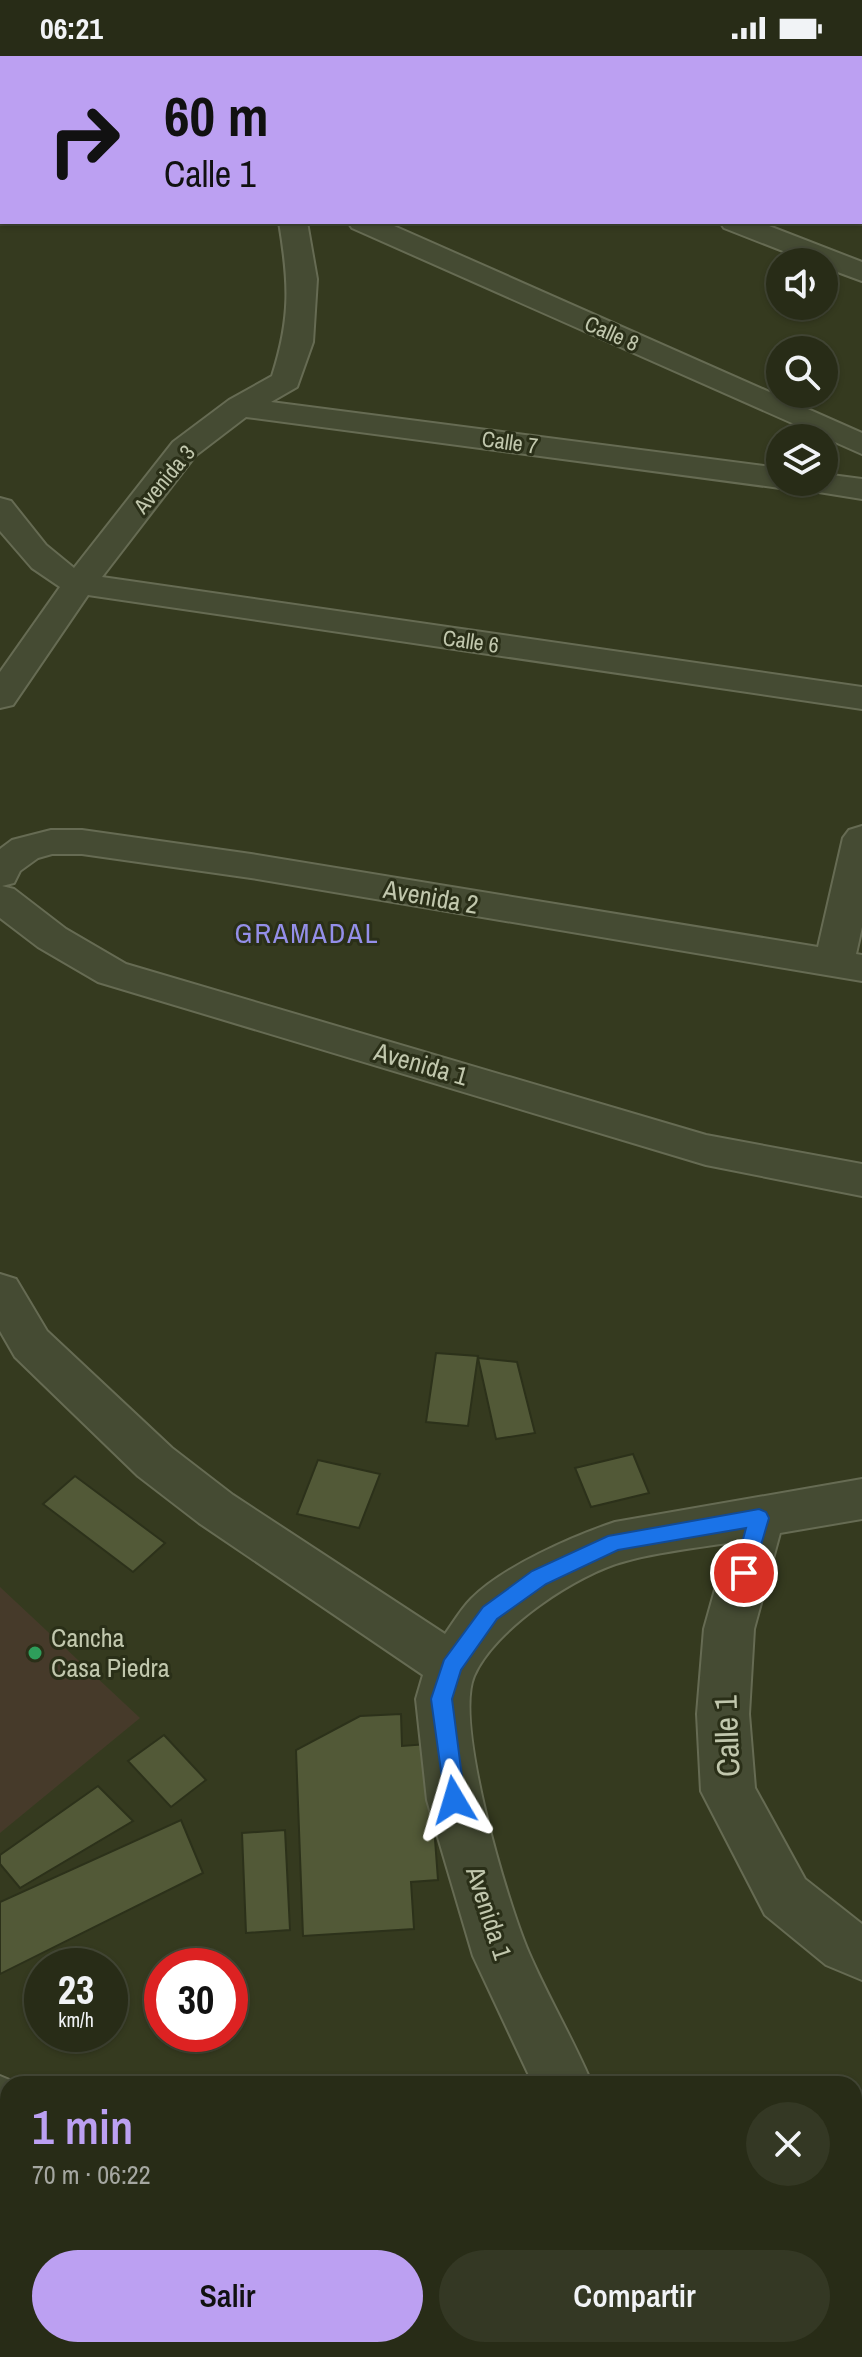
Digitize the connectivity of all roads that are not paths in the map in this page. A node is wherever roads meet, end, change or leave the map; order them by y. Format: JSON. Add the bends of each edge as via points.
{"nodes":[{"id":1,"x":293,"y":224,"type":"edge"},
{"id":2,"x":366,"y":224,"type":"edge"},
{"id":3,"x":739,"y":224,"type":"edge"},
{"id":4,"x":862,"y":272,"type":"edge"},
{"id":5,"x":240,"y":407,"type":"junction"},
{"id":6,"x":862,"y":445,"type":"edge"},
{"id":7,"x":766,"y":476,"type":"edge"},
{"id":8,"x":838,"y":486,"type":"edge"},
{"id":9,"x":862,"y":489,"type":"edge"},
{"id":10,"x":0,"y":508,"type":"edge"},
{"id":11,"x":79,"y":584,"type":"junction"},
{"id":12,"x":0,"y":697,"type":"edge"},
{"id":13,"x":862,"y":698,"type":"edge"},
{"id":14,"x":862,"y":838,"type":"edge"},
{"id":15,"x":1,"y":874,"type":"edge"},
{"id":16,"x":848,"y":966,"type":"edge"},
{"id":17,"x":862,"y":1180,"type":"edge"},
{"id":18,"x":0,"y":1291,"type":"edge"},
{"id":19,"x":862,"y":1499,"type":"edge"},
{"id":20,"x":759,"y":1518,"type":"junction"},
{"id":21,"x":451,"y":1666,"type":"junction"},
{"id":22,"x":862,"y":1954,"type":"edge"},
{"id":23,"x":559,"y":2076,"type":"edge"}],
"edges":[{"from":1,"to":5,"type":"street","name":"Avenida 3","via":[[303,279],[298,342],[286,381]]},
{"from":2,"to":6,"type":"street","name":"Calle 8"},
{"from":3,"to":4,"type":"street"},
{"from":5,"to":7,"type":"street","name":"Calle 7"},
{"from":5,"to":11,"type":"street","name":"Avenida 3","via":[[184,449]]},
{"from":8,"to":9,"type":"street"},
{"from":10,"to":11,"type":"street","via":[[27,546],[59,575]]},
{"from":11,"to":12,"type":"street","name":"Avenida 3"},
{"from":11,"to":13,"type":"street","name":"Calle 6"},
{"from":14,"to":16,"type":"street"},
{"from":15,"to":16,"type":"street","name":"Avenida 2","via":[[25,849],[82,842]]},
{"from":15,"to":17,"type":"street","name":"Avenida 1","via":[[52,938],[112,973],[706,1150]]},
{"from":18,"to":21,"type":"street","via":[[31,1344],[155,1462],[216,1509]]},
{"from":19,"to":20,"type":"street","name":"Avenida 1"},
{"from":20,"to":21,"type":"street","name":"Avenida 1","via":[[615,1542],[539,1578],[490,1613]]},
{"from":20,"to":22,"type":"street","name":"Calle 1","via":[[729,1629],[723,1714],[728,1791],[785,1897]]},
{"from":21,"to":23,"type":"street","name":"Avenida 1","via":[[442,1699],[454,1800],[501,1956]]}]}
